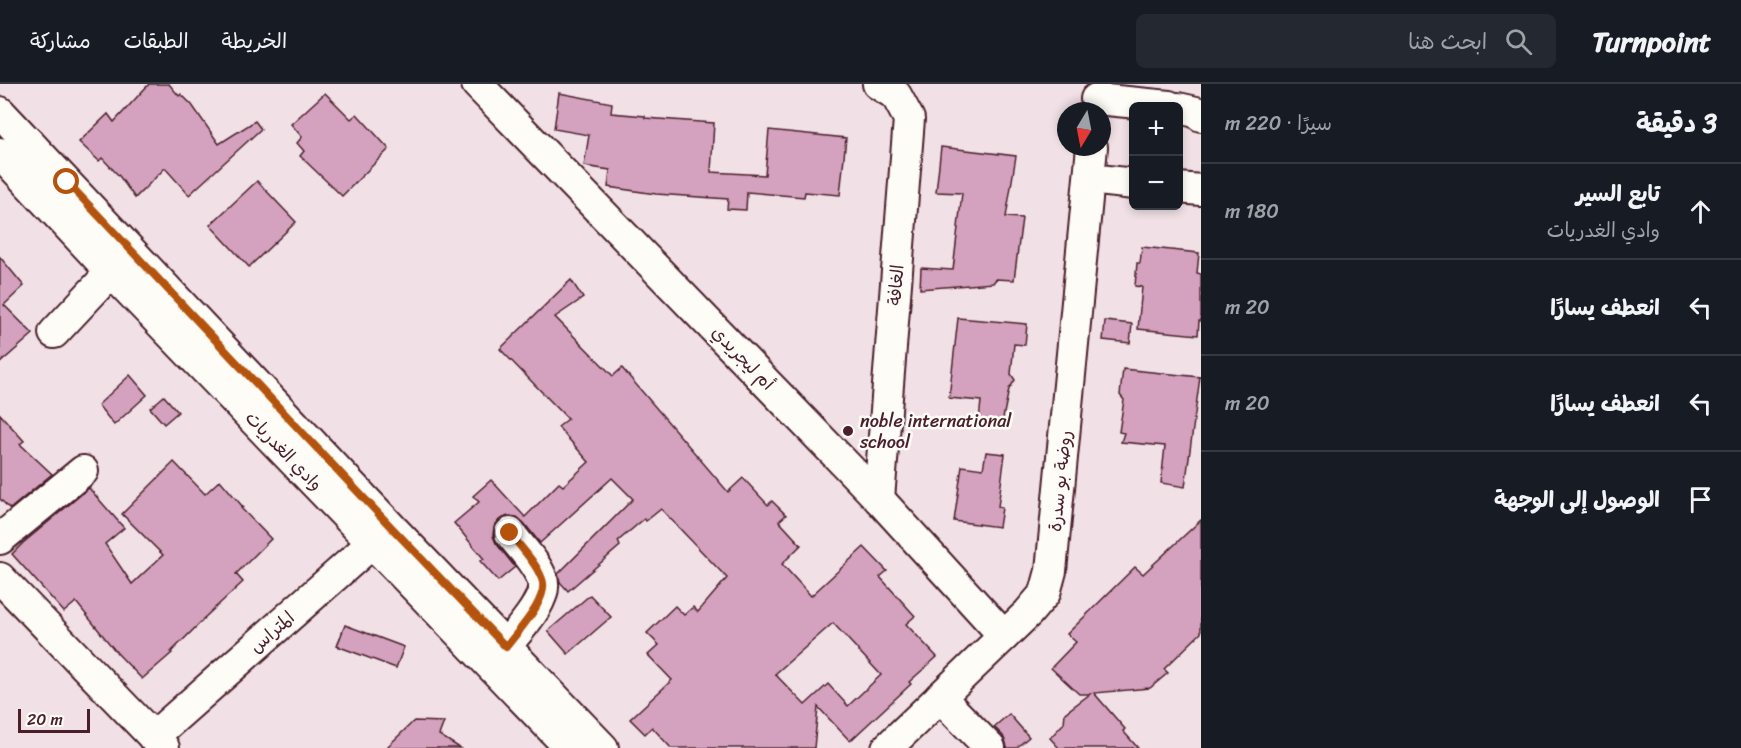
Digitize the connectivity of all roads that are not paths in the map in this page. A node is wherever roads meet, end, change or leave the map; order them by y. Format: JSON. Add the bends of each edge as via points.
{"nodes":[{"id":1,"x":477,"y":84,"type":"edge"},
{"id":2,"x":878,"y":84,"type":"edge"},
{"id":3,"x":1096,"y":98,"type":"edge"},
{"id":4,"x":1132,"y":102,"type":"edge"},
{"id":5,"x":1183,"y":109,"type":"edge"},
{"id":6,"x":0,"y":112,"type":"edge"},
{"id":7,"x":1201,"y":116,"type":"edge"},
{"id":8,"x":0,"y":153,"type":"edge"},
{"id":9,"x":1091,"y":156,"type":"edge"},
{"id":10,"x":1090,"y":179,"type":"junction"},
{"id":11,"x":1129,"y":183,"type":"edge"},
{"id":12,"x":1183,"y":188,"type":"edge"},
{"id":13,"x":1201,"y":190,"type":"edge"},
{"id":14,"x":111,"y":272,"type":"junction"},
{"id":15,"x":54,"y":333,"type":"dead end"},
{"id":16,"x":83,"y":471,"type":"dead end"},
{"id":17,"x":879,"y":499,"type":"junction"},
{"id":18,"x":510,"y":533,"type":"dead end"},
{"id":19,"x":382,"y":535,"type":"junction"},
{"id":20,"x":0,"y":539,"type":"edge"},
{"id":21,"x":0,"y":578,"type":"edge"},
{"id":22,"x":1004,"y":636,"type":"junction"},
{"id":23,"x":506,"y":647,"type":"junction"},
{"id":24,"x":940,"y":697,"type":"junction"},
{"id":25,"x":158,"y":742,"type":"edge"},
{"id":26,"x":570,"y":748,"type":"edge"},
{"id":27,"x":603,"y":748,"type":"edge"},
{"id":28,"x":887,"y":748,"type":"edge"},
{"id":29,"x":990,"y":748,"type":"edge"}],
"edges":[{"from":1,"to":17,"type":"street","name":"أم ليجريدي"},
{"from":2,"to":17,"type":"street","name":"الغافة","via":[[896,95],[909,119]]},
{"from":3,"to":4,"type":"street"},
{"from":5,"to":7,"type":"street"},
{"from":6,"to":19,"type":"street","name":"وادي الغدريات"},
{"from":8,"to":14,"type":"street","name":"وادي الغدريات"},
{"from":9,"to":10,"type":"street","name":"روضة بو سدرة"},
{"from":10,"to":11,"type":"street"},
{"from":10,"to":22,"type":"street","name":"روضة بو سدرة","via":[[1051,571],[1045,593]]},
{"from":12,"to":13,"type":"street"},
{"from":14,"to":15,"type":"street"},
{"from":14,"to":19,"type":"street","name":"وادي الغدريات"},
{"from":16,"to":20,"type":"street"},
{"from":17,"to":22,"type":"street","name":"أم ليجريدي"},
{"from":18,"to":23,"type":"street","via":[[544,581],[540,601]]},
{"from":19,"to":23,"type":"street","name":"وادي الغدريات"},
{"from":19,"to":25,"type":"street","name":"المتراس"},
{"from":19,"to":26,"type":"street","name":"وادي الغدريات"},
{"from":21,"to":25,"type":"street","name":"المتراس"},
{"from":22,"to":24,"type":"street","name":"روضة بو سدرة"},
{"from":23,"to":27,"type":"street","name":"وادي الغدريات"},
{"from":24,"to":28,"type":"street","name":"روضة بو سدرة"},
{"from":24,"to":29,"type":"street"}]}
